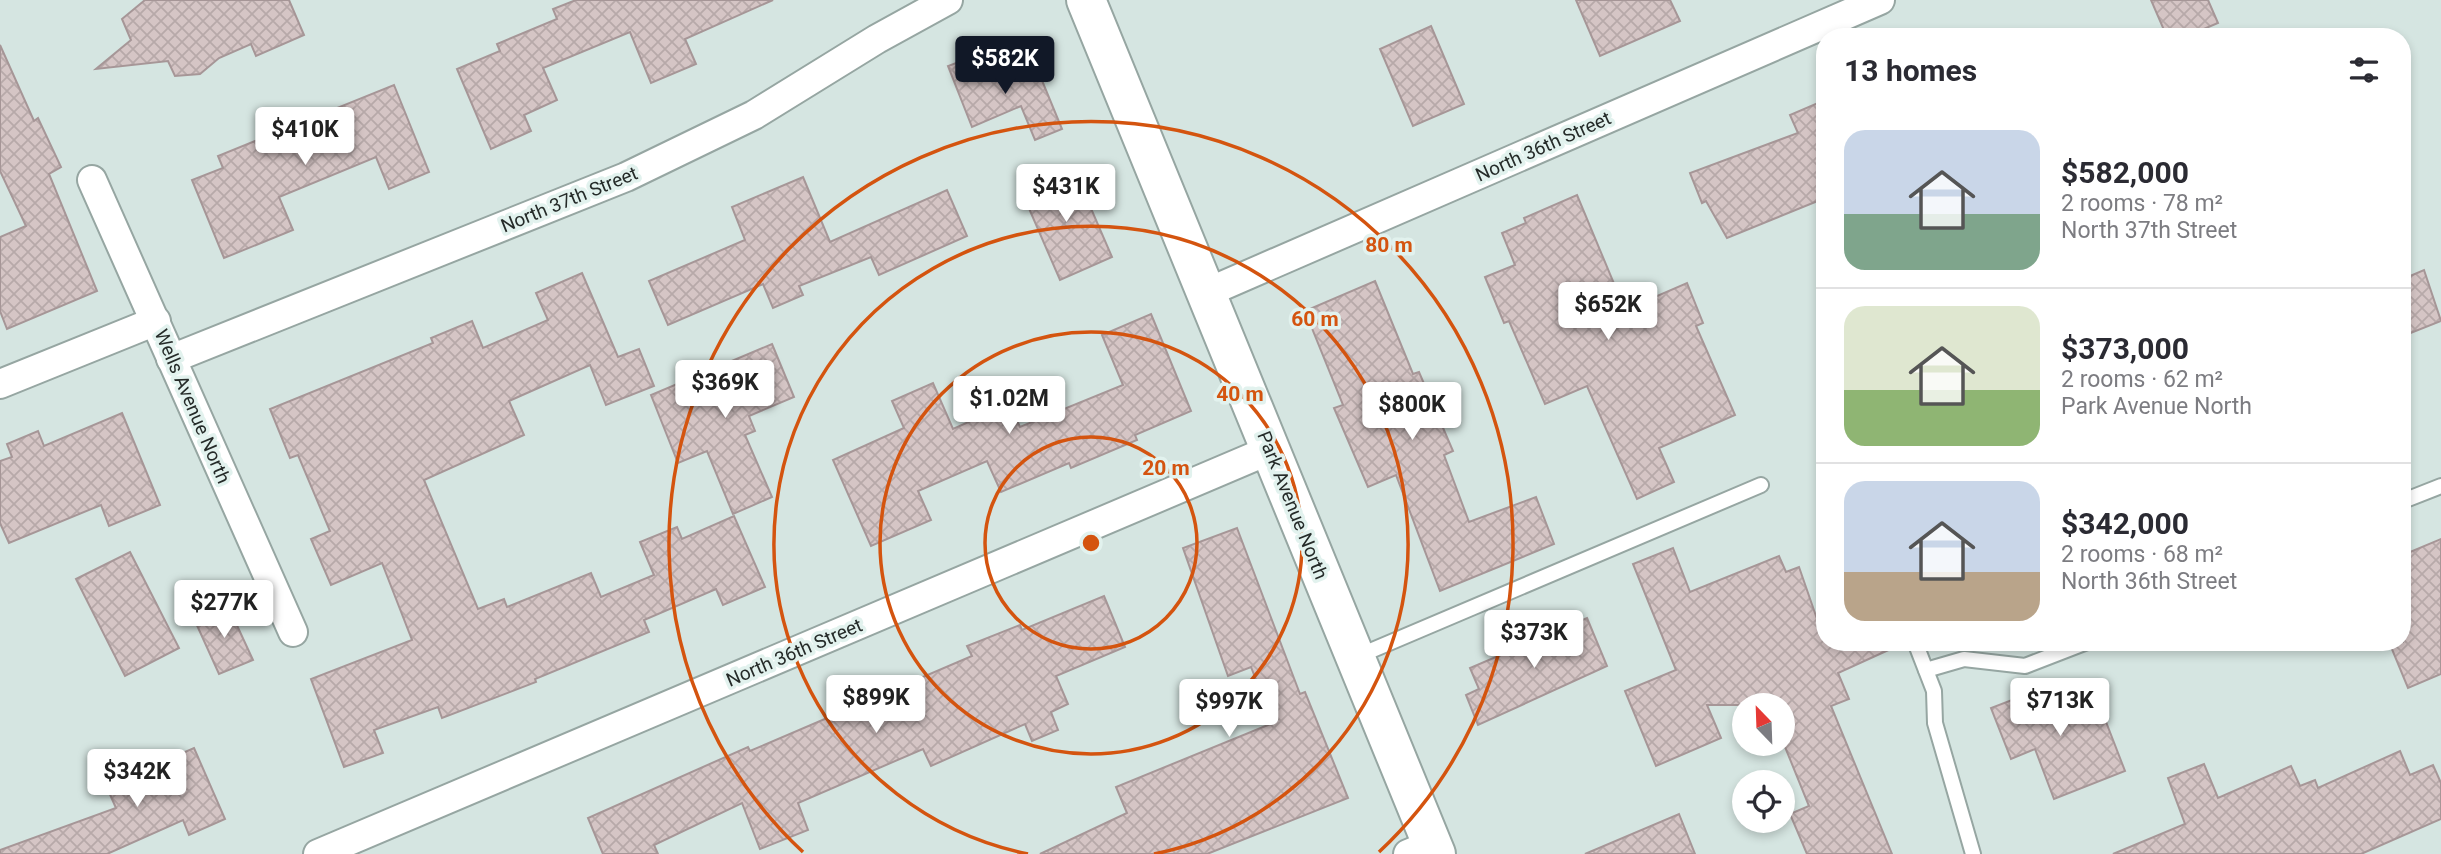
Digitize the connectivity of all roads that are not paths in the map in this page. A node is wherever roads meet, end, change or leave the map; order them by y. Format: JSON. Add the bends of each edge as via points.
{"nodes":[{"id":1,"x":948,"y":0,"type":"edge"},
{"id":2,"x":1086,"y":0,"type":"edge"},
{"id":3,"x":1880,"y":0,"type":"edge"},
{"id":4,"x":92,"y":180,"type":"dead end"},
{"id":5,"x":1206,"y":293,"type":"junction"},
{"id":6,"x":156,"y":321,"type":"junction"},
{"id":7,"x":170,"y":359,"type":"junction"},
{"id":8,"x":0,"y":384,"type":"edge"},
{"id":9,"x":1270,"y":450,"type":"junction"},
{"id":10,"x":1761,"y":485,"type":"dead end"},
{"id":11,"x":2441,"y":486,"type":"edge"},
{"id":12,"x":2411,"y":498,"type":"edge"},
{"id":13,"x":293,"y":632,"type":"dead end"},
{"id":14,"x":1919,"y":651,"type":"edge"},
{"id":15,"x":2064,"y":651,"type":"edge"},
{"id":16,"x":1355,"y":657,"type":"junction"},
{"id":17,"x":1926,"y":670,"type":"junction"},
{"id":18,"x":1425,"y":851,"type":"edge"},
{"id":19,"x":318,"y":854,"type":"edge"},
{"id":20,"x":1973,"y":854,"type":"edge"}],
"edges":[{"from":1,"to":7,"type":"street","name":"North 37th Street","via":[[754,115],[626,177]]},
{"from":2,"to":5,"type":"street","name":"Park Avenue North"},
{"from":3,"to":5,"type":"street","name":"North 36th Street"},
{"from":4,"to":6,"type":"street","name":"Wells Avenue North"},
{"from":5,"to":9,"type":"street","name":"Park Avenue North"},
{"from":6,"to":7,"type":"street","name":"Wells Avenue North"},
{"from":6,"to":8,"type":"street"},
{"from":7,"to":13,"type":"street","name":"Wells Avenue North"},
{"from":9,"to":16,"type":"street","name":"Park Avenue North"},
{"from":9,"to":19,"type":"street","name":"North 36th Street"},
{"from":10,"to":16,"type":"lane"},
{"from":11,"to":12,"type":"lane"},
{"from":14,"to":17,"type":"lane"},
{"from":15,"to":17,"type":"lane","via":[[2025,666],[1964,659]]},
{"from":16,"to":18,"type":"street","name":"Park Avenue North"},
{"from":17,"to":20,"type":"lane","via":[[1934,691],[1935,723]]}]}
